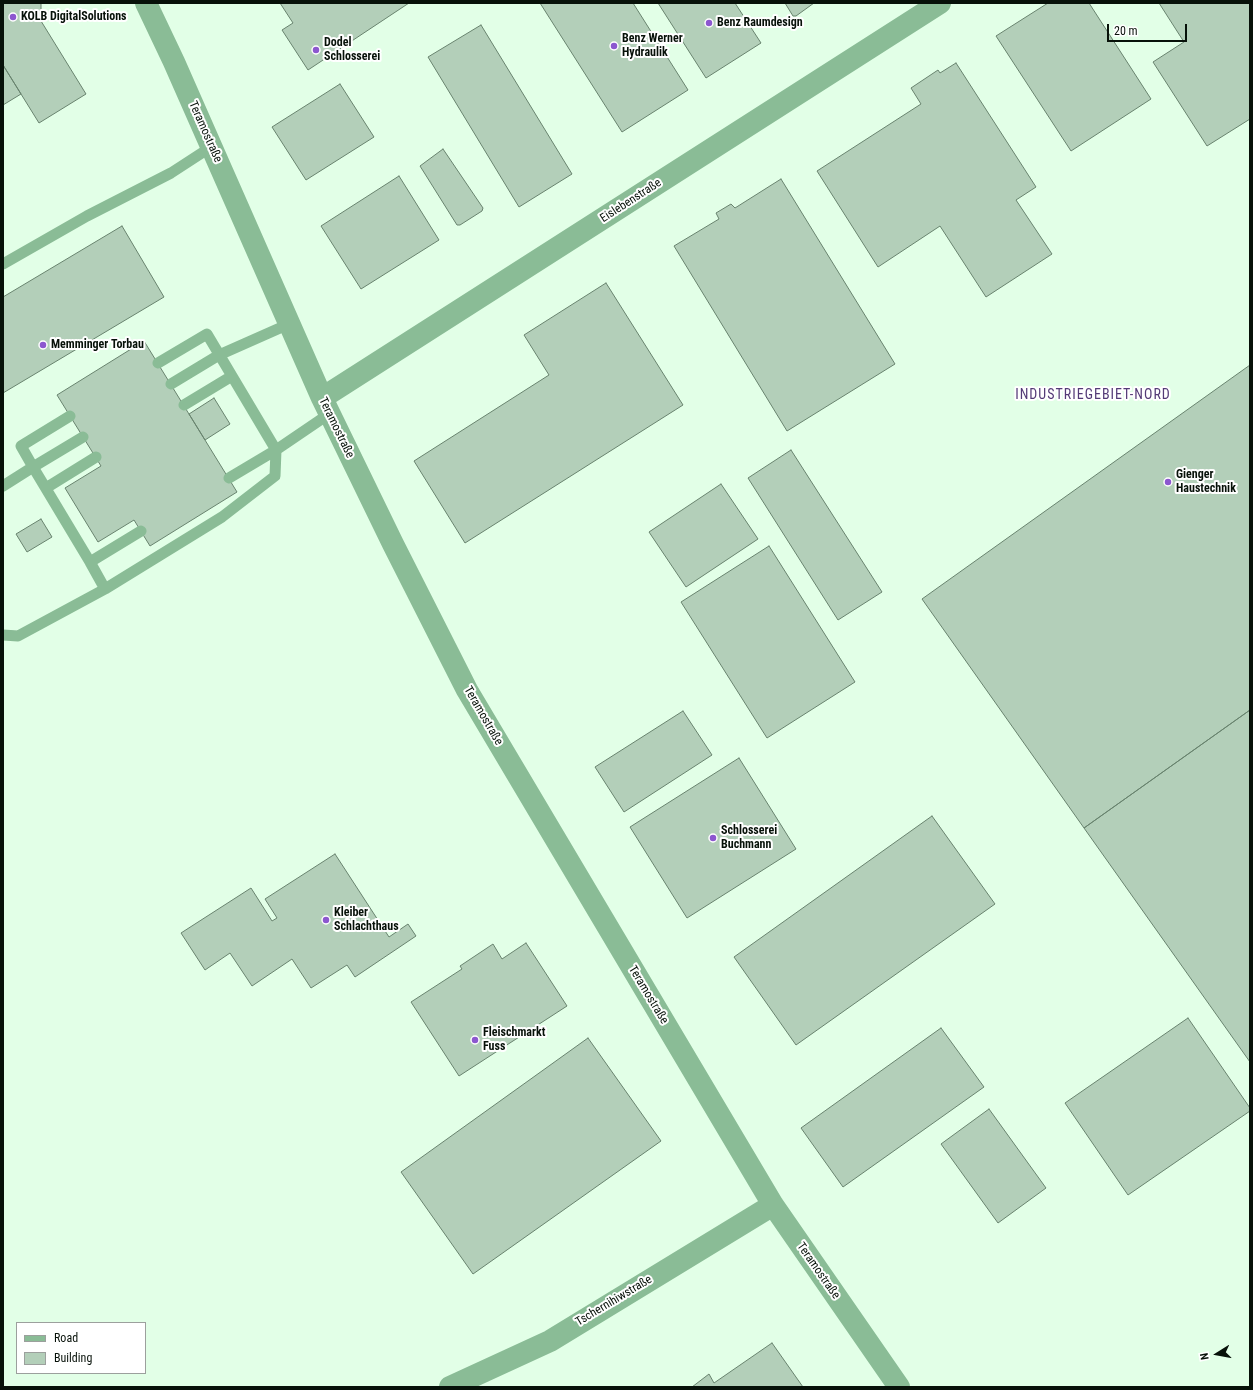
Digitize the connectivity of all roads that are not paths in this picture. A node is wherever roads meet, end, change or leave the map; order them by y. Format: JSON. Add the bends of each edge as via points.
{"nodes":[{"id":1,"x":146,"y":3,"type":"edge"},
{"id":2,"x":940,"y":3,"type":"edge"},
{"id":3,"x":211,"y":147,"type":"junction"},
{"id":4,"x":3,"y":264,"type":"edge"},
{"id":5,"x":289,"y":324,"type":"junction"},
{"id":6,"x":219,"y":355,"type":"junction"},
{"id":7,"x":158,"y":363,"type":"dead end"},
{"id":8,"x":232,"y":376,"type":"junction"},
{"id":9,"x":171,"y":384,"type":"dead end"},
{"id":10,"x":184,"y":405,"type":"dead end"},
{"id":11,"x":326,"y":406,"type":"junction"},
{"id":12,"x":70,"y":416,"type":"dead end"},
{"id":13,"x":83,"y":437,"type":"dead end"},
{"id":14,"x":276,"y":450,"type":"junction"},
{"id":15,"x":96,"y":457,"type":"dead end"},
{"id":16,"x":33,"y":467,"type":"junction"},
{"id":17,"x":229,"y":478,"type":"dead end"},
{"id":18,"x":3,"y":486,"type":"edge"},
{"id":19,"x":46,"y":488,"type":"junction"},
{"id":20,"x":141,"y":531,"type":"dead end"},
{"id":21,"x":90,"y":562,"type":"junction"},
{"id":22,"x":105,"y":589,"type":"junction"},
{"id":23,"x":3,"y":635,"type":"edge"},
{"id":24,"x":773,"y":1205,"type":"junction"},
{"id":25,"x":450,"y":1387,"type":"edge"},
{"id":26,"x":899,"y":1387,"type":"edge"}],
"edges":[{"from":1,"to":3,"type":"street","name":"Teramostraße"},
{"from":2,"to":11,"type":"street","name":"Eislebenstraße"},
{"from":3,"to":4,"type":"lane","via":[[171,173],[87,216]]},
{"from":3,"to":5,"type":"street","name":"Teramostraße"},
{"from":5,"to":6,"type":"lane"},
{"from":5,"to":11,"type":"street","name":"Teramostraße"},
{"from":6,"to":7,"type":"lane","via":[[207,334]]},
{"from":6,"to":8,"type":"lane"},
{"from":6,"to":9,"type":"lane"},
{"from":8,"to":10,"type":"lane"},
{"from":8,"to":14,"type":"lane"},
{"from":11,"to":14,"type":"lane"},
{"from":11,"to":24,"type":"street","name":"Teramostraße","via":[[467,690]]},
{"from":12,"to":16,"type":"lane","via":[[21,446]]},
{"from":13,"to":16,"type":"lane"},
{"from":14,"to":17,"type":"lane"},
{"from":14,"to":22,"type":"lane","via":[[275,476],[222,517]]},
{"from":15,"to":19,"type":"lane"},
{"from":16,"to":18,"type":"lane"},
{"from":16,"to":19,"type":"lane"},
{"from":19,"to":21,"type":"lane"},
{"from":20,"to":21,"type":"lane"},
{"from":21,"to":22,"type":"lane"},
{"from":22,"to":23,"type":"lane","via":[[18,636]]},
{"from":24,"to":25,"type":"street","name":"Tschernihiwstraße","via":[[550,1341]]},
{"from":24,"to":26,"type":"street","name":"Teramostraße"}]}
